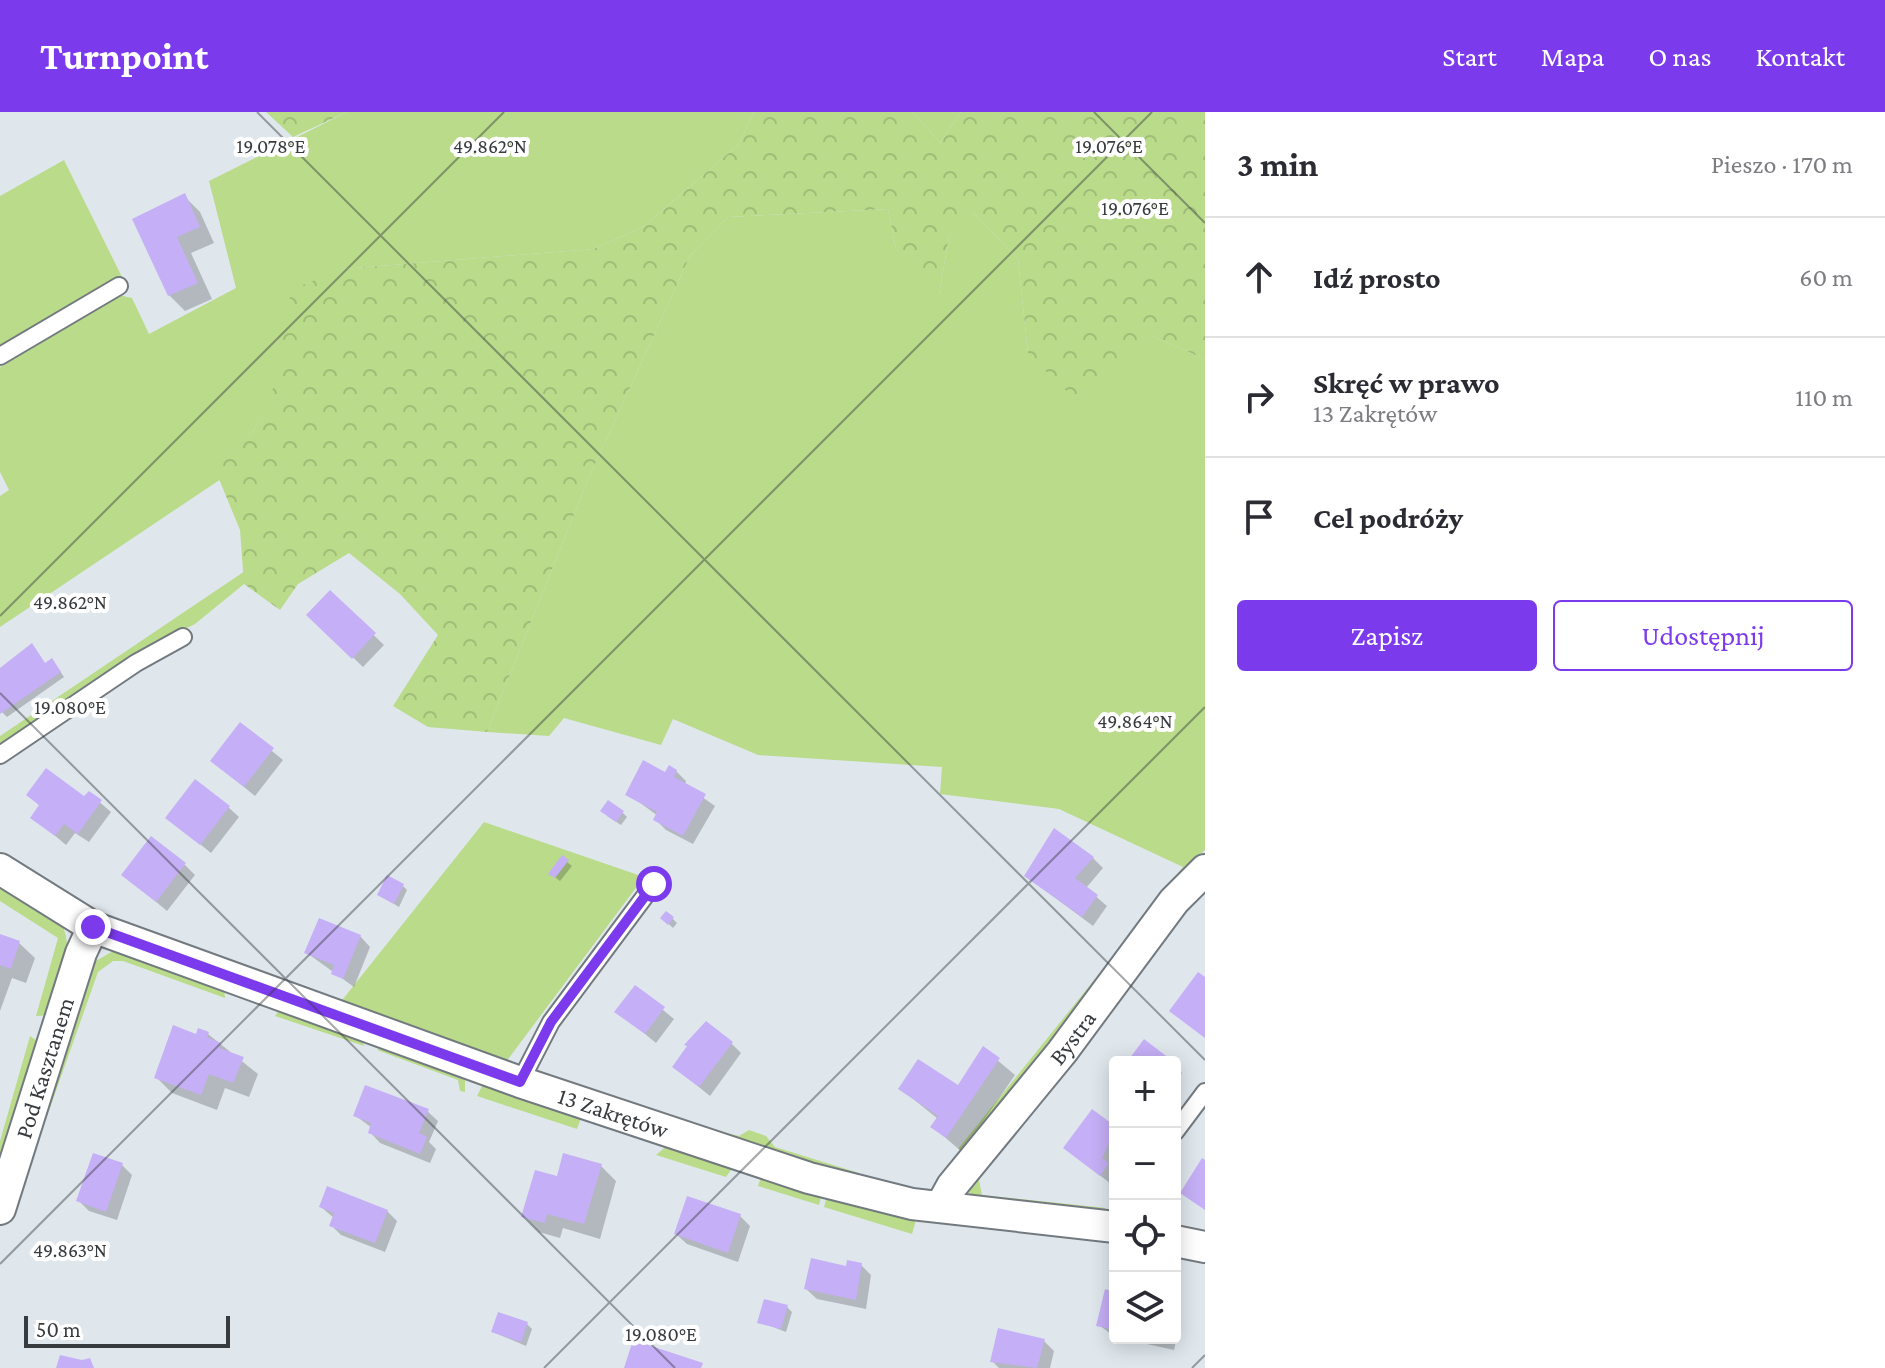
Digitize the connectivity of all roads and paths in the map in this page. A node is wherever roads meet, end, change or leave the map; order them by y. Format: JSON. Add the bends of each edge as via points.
{"nodes":[{"id":1,"x":119,"y":286,"type":"dead end"},
{"id":2,"x":0,"y":356,"type":"edge"},
{"id":3,"x":183,"y":637,"type":"dead end"},
{"id":4,"x":0,"y":755,"type":"edge"},
{"id":5,"x":0,"y":869,"type":"edge"},
{"id":6,"x":1205,"y":870,"type":"edge"},
{"id":7,"x":654,"y":884,"type":"dead end"},
{"id":8,"x":93,"y":927,"type":"junction"},
{"id":9,"x":520,"y":1082,"type":"junction"},
{"id":10,"x":1205,"y":1092,"type":"edge"},
{"id":11,"x":1178,"y":1128,"type":"edge"},
{"id":12,"x":941,"y":1206,"type":"junction"},
{"id":13,"x":0,"y":1209,"type":"edge"},
{"id":14,"x":1109,"y":1221,"type":"edge"},
{"id":15,"x":1181,"y":1242,"type":"edge"},
{"id":16,"x":1205,"y":1247,"type":"edge"}],
"edges":[{"from":1,"to":2,"type":"lane"},
{"from":3,"to":4,"type":"lane"},
{"from":5,"to":8,"type":"street","name":"13 Zakrętów"},
{"from":6,"to":12,"type":"street","name":"Bystra","via":[[1174,901]]},
{"from":7,"to":9,"type":"lane","via":[[551,1022]]},
{"from":8,"to":9,"type":"street","name":"13 Zakrętów"},
{"from":8,"to":13,"type":"street","name":"Pod Kasztanem"},
{"from":9,"to":12,"type":"street","name":"13 Zakrętów","via":[[809,1178],[881,1198]]},
{"from":10,"to":11,"type":"lane"},
{"from":12,"to":14,"type":"street","name":"13 Zakrętów"},
{"from":15,"to":16,"type":"street"}]}
